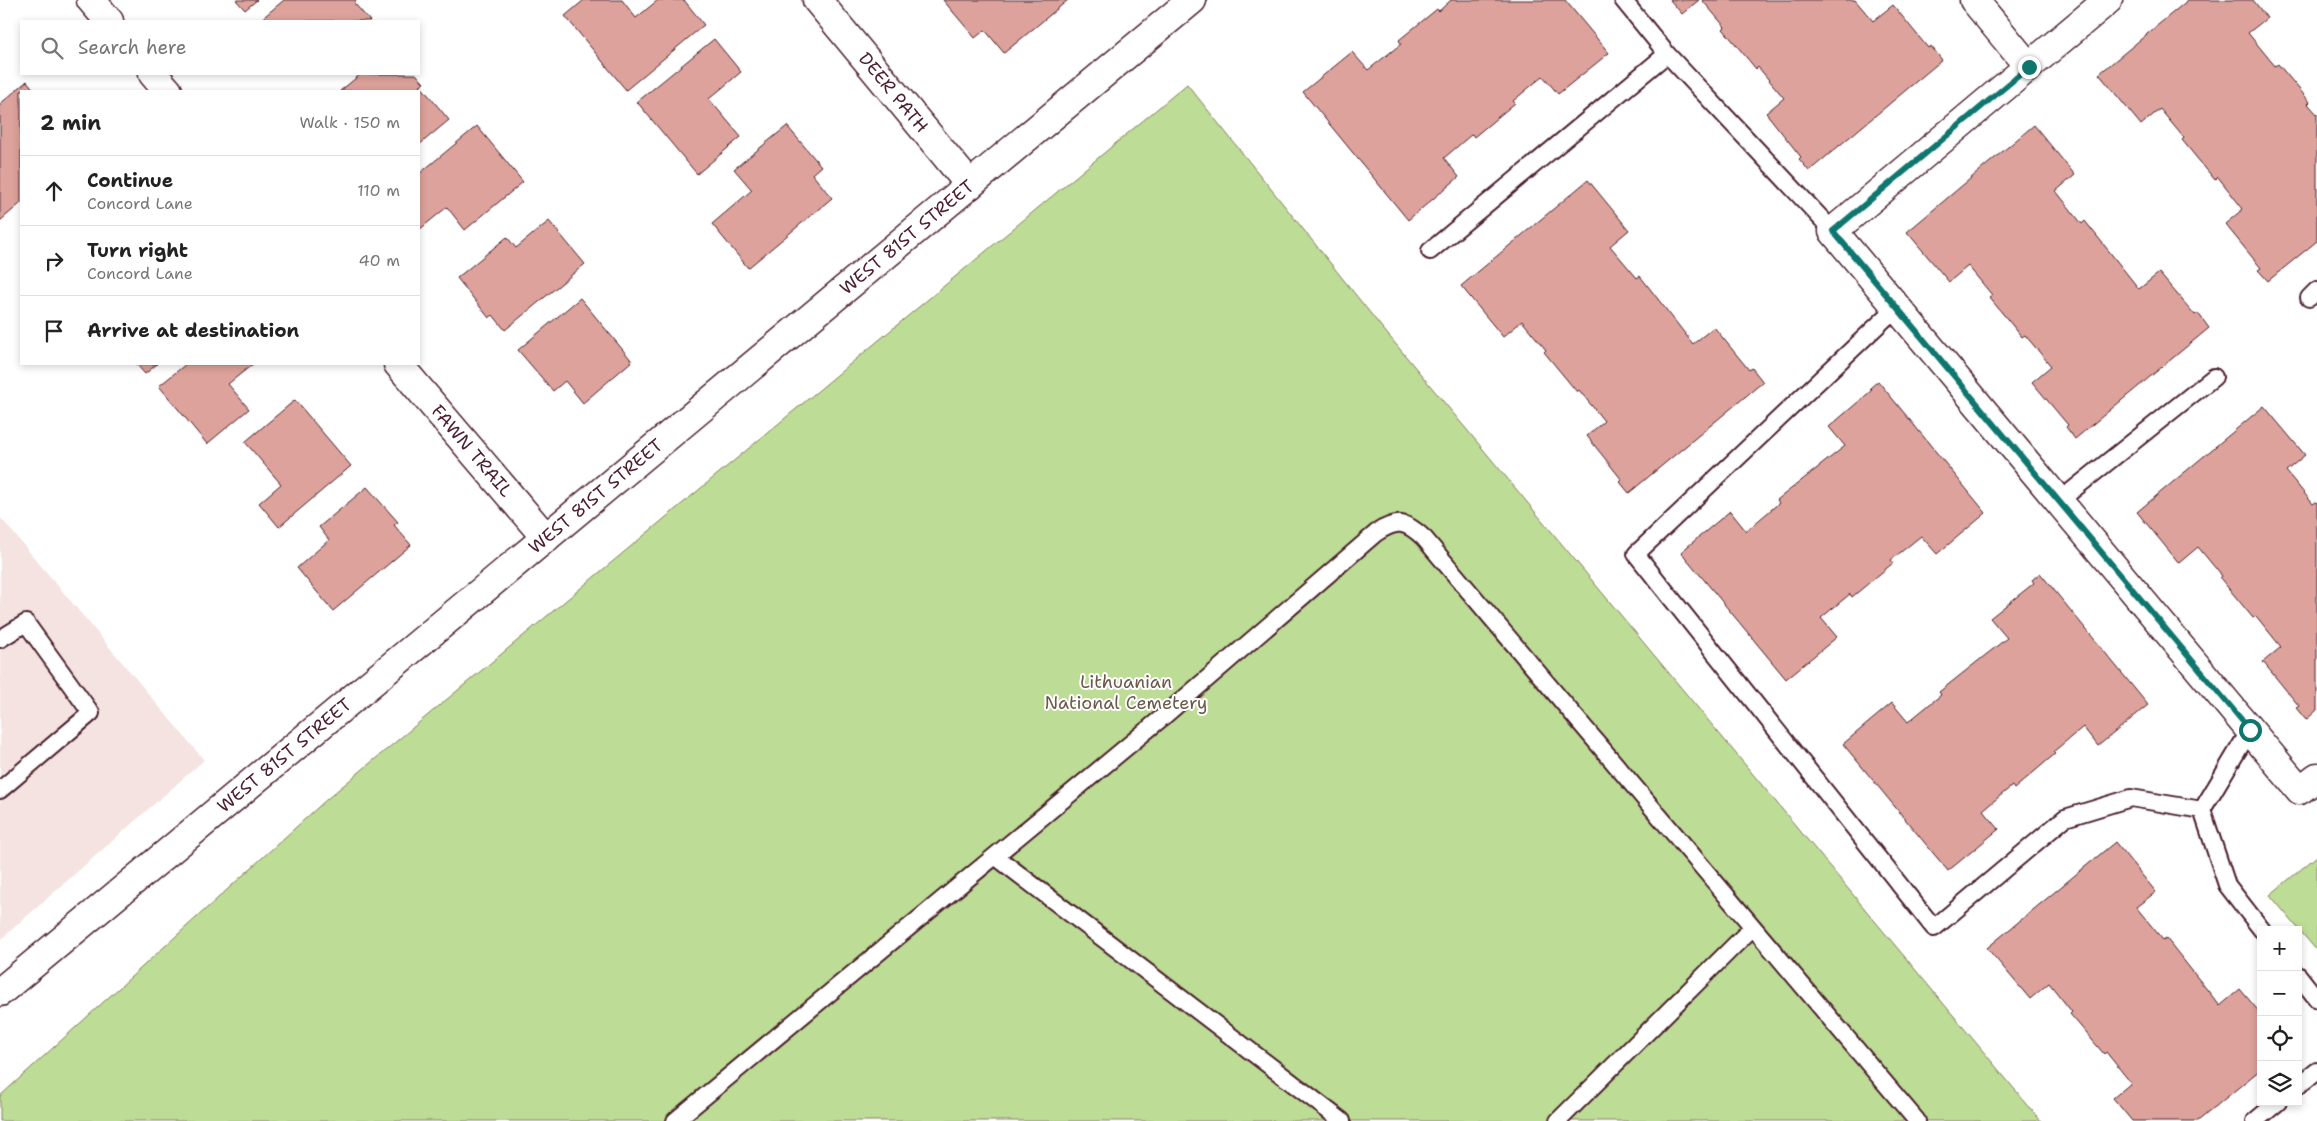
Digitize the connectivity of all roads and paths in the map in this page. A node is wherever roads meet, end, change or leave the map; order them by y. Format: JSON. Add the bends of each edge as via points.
{"nodes":[{"id":1,"x":91,"y":0,"type":"edge"},
{"id":2,"x":817,"y":0,"type":"edge"},
{"id":3,"x":1192,"y":0,"type":"edge"},
{"id":4,"x":1623,"y":0,"type":"edge"},
{"id":5,"x":1974,"y":0,"type":"edge"},
{"id":6,"x":2093,"y":5,"type":"edge"},
{"id":7,"x":108,"y":20,"type":"edge"},
{"id":8,"x":1668,"y":54,"type":"junction"},
{"id":9,"x":2029,"y":67,"type":"junction"},
{"id":10,"x":154,"y":75,"type":"edge"},
{"id":11,"x":167,"y":90,"type":"edge"},
{"id":12,"x":970,"y":185,"type":"junction"},
{"id":13,"x":1833,"y":231,"type":"junction"},
{"id":14,"x":1430,"y":251,"type":"dead end"},
{"id":15,"x":1897,"y":307,"type":"junction"},
{"id":16,"x":399,"y":365,"type":"edge"},
{"id":17,"x":2214,"y":377,"type":"dead end"},
{"id":18,"x":2059,"y":501,"type":"junction"},
{"id":19,"x":546,"y":538,"type":"junction"},
{"id":20,"x":0,"y":639,"type":"edge"},
{"id":21,"x":2250,"y":730,"type":"junction"},
{"id":22,"x":2317,"y":777,"type":"edge"},
{"id":23,"x":0,"y":790,"type":"edge"},
{"id":24,"x":2202,"y":810,"type":"junction"},
{"id":25,"x":995,"y":856,"type":"junction"},
{"id":26,"x":2259,"y":926,"type":"edge"},
{"id":27,"x":1753,"y":927,"type":"junction"},
{"id":28,"x":2302,"y":980,"type":"edge"},
{"id":29,"x":0,"y":992,"type":"edge"},
{"id":30,"x":2317,"y":999,"type":"edge"},
{"id":31,"x":2317,"y":1071,"type":"edge"},
{"id":32,"x":2302,"y":1083,"type":"edge"},
{"id":33,"x":2273,"y":1106,"type":"edge"},
{"id":34,"x":675,"y":1121,"type":"edge"},
{"id":35,"x":1342,"y":1121,"type":"edge"},
{"id":36,"x":1558,"y":1121,"type":"edge"},
{"id":37,"x":1917,"y":1121,"type":"edge"},
{"id":38,"x":2255,"y":1121,"type":"edge"}],
"edges":[{"from":1,"to":7,"type":"street"},
{"from":2,"to":12,"type":"street","name":"DEER PATH"},
{"from":3,"to":12,"type":"street","name":"WEST 81ST STREET"},
{"from":4,"to":8,"type":"lane"},
{"from":5,"to":9,"type":"street"},
{"from":6,"to":9,"type":"street"},
{"from":8,"to":13,"type":"lane"},
{"from":8,"to":14,"type":"lane"},
{"from":9,"to":13,"type":"street"},
{"from":10,"to":11,"type":"street"},
{"from":12,"to":19,"type":"street","name":"WEST 81ST STREET"},
{"from":13,"to":15,"type":"street"},
{"from":15,"to":18,"type":"street"},
{"from":15,"to":24,"type":"lane","via":[[1636,554],[1934,928],[2065,818],[2130,798]]},
{"from":16,"to":19,"type":"street","name":"FAWN TRAIL"},
{"from":17,"to":18,"type":"lane"},
{"from":18,"to":21,"type":"street"},
{"from":19,"to":29,"type":"street","name":"WEST 81ST STREET"},
{"from":20,"to":23,"type":"lane","via":[[26,623],[92,713]]},
{"from":21,"to":22,"type":"street","via":[[2300,790]]},
{"from":21,"to":24,"type":"lane"},
{"from":24,"to":26,"type":"lane","via":[[2227,885]]},
{"from":25,"to":27,"type":"lane","via":[[1376,533],[1401,523],[1412,527],[1424,538]]},
{"from":25,"to":34,"type":"lane"},
{"from":25,"to":35,"type":"lane"},
{"from":27,"to":36,"type":"lane"},
{"from":27,"to":37,"type":"lane"},
{"from":28,"to":30,"type":"lane"},
{"from":31,"to":32,"type":"lane"},
{"from":33,"to":38,"type":"lane"}]}
